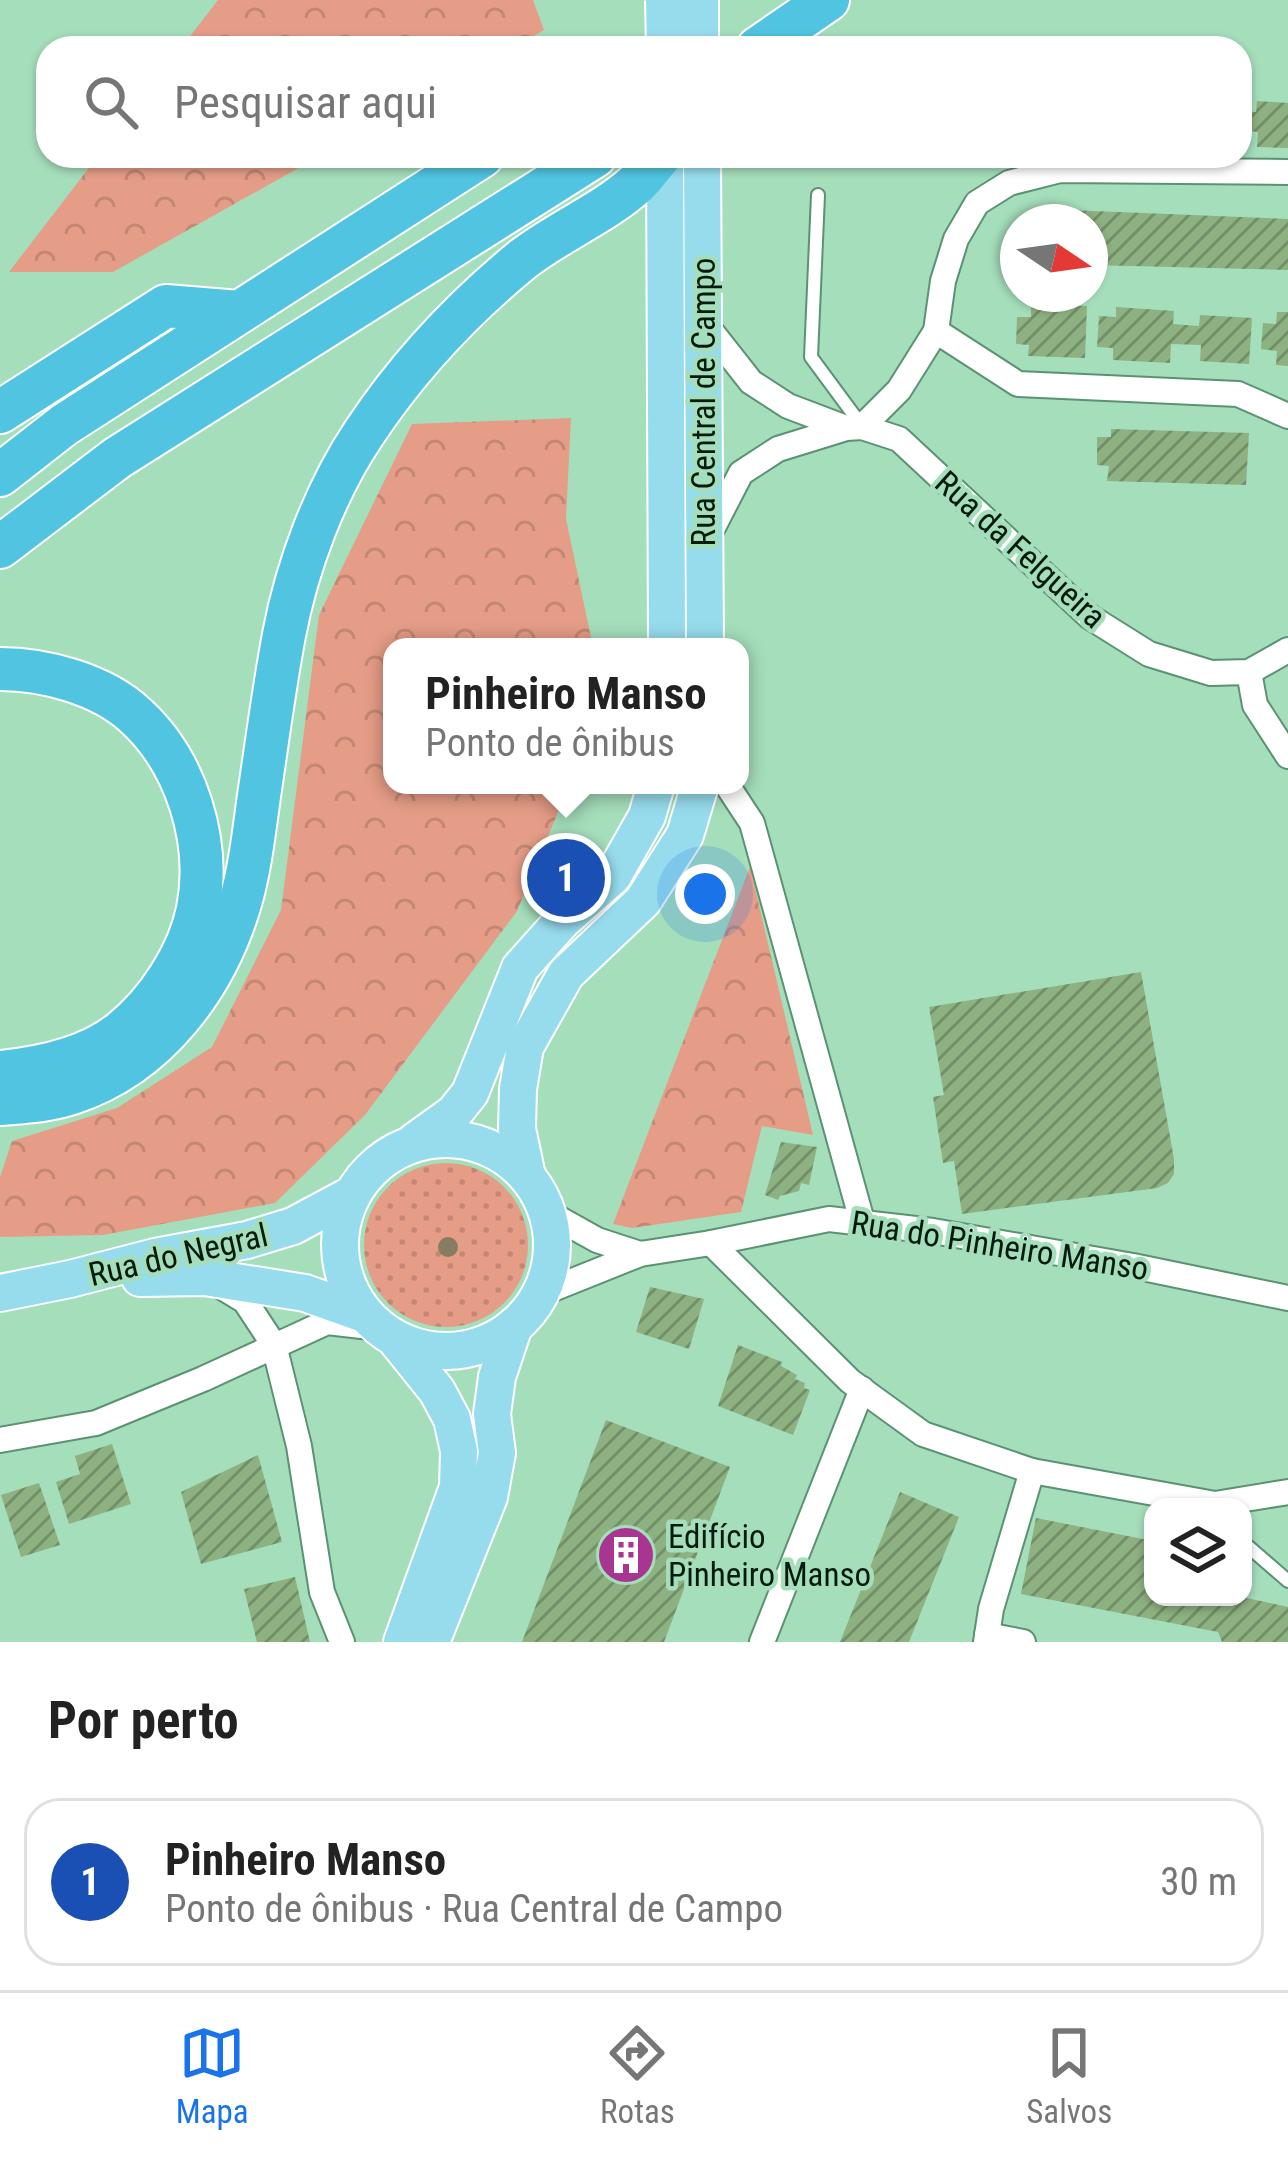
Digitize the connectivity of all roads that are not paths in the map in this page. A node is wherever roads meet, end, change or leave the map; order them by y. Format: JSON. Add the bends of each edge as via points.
{"nodes":[{"id":1,"x":664,"y":0,"type":"edge"},
{"id":2,"x":700,"y":0,"type":"edge"},
{"id":3,"x":725,"y":0,"type":"edge"},
{"id":4,"x":828,"y":0,"type":"edge"},
{"id":5,"x":664,"y":36,"type":"edge"},
{"id":6,"x":669,"y":36,"type":"edge"},
{"id":7,"x":700,"y":36,"type":"edge"},
{"id":8,"x":776,"y":36,"type":"edge"},
{"id":9,"x":463,"y":168,"type":"edge"},
{"id":10,"x":576,"y":168,"type":"edge"},
{"id":11,"x":651,"y":168,"type":"edge"},
{"id":12,"x":663,"y":168,"type":"edge"},
{"id":13,"x":702,"y":168,"type":"edge"},
{"id":14,"x":1288,"y":172,"type":"edge"},
{"id":15,"x":818,"y":196,"type":"dead end"},
{"id":16,"x":239,"y":313,"type":"junction"},
{"id":17,"x":703,"y":321,"type":"junction"},
{"id":18,"x":936,"y":332,"type":"junction"},
{"id":19,"x":0,"y":412,"type":"edge"},
{"id":20,"x":1288,"y":416,"type":"edge"},
{"id":21,"x":854,"y":427,"type":"junction"},
{"id":22,"x":0,"y":475,"type":"edge"},
{"id":23,"x":0,"y":547,"type":"edge"},
{"id":24,"x":702,"y":548,"type":"junction"},
{"id":25,"x":667,"y":638,"type":"edge"},
{"id":26,"x":705,"y":638,"type":"edge"},
{"id":27,"x":1288,"y":650,"type":"edge"},
{"id":28,"x":0,"y":669,"type":"edge"},
{"id":29,"x":1249,"y":672,"type":"junction"},
{"id":30,"x":1288,"y":756,"type":"edge"},
{"id":31,"x":653,"y":794,"type":"edge"},
{"id":32,"x":697,"y":794,"type":"edge"},
{"id":33,"x":733,"y":794,"type":"edge"},
{"id":34,"x":0,"y":1072,"type":"edge"},
{"id":35,"x":0,"y":1104,"type":"edge"},
{"id":36,"x":413,"y":1143,"type":"junction"},
{"id":37,"x":527,"y":1176,"type":"junction"},
{"id":38,"x":351,"y":1195,"type":"junction"},
{"id":39,"x":547,"y":1212,"type":"junction"},
{"id":40,"x":862,"y":1221,"type":"junction"},
{"id":41,"x":711,"y":1243,"type":"junction"},
{"id":42,"x":640,"y":1254,"type":"junction"},
{"id":43,"x":205,"y":1276,"type":"junction"},
{"id":44,"x":70,"y":1279,"type":"junction"},
{"id":45,"x":0,"y":1293,"type":"edge"},
{"id":46,"x":540,"y":1294,"type":"junction"},
{"id":47,"x":1288,"y":1298,"type":"edge"},
{"id":48,"x":514,"y":1326,"type":"junction"},
{"id":49,"x":380,"y":1327,"type":"junction"},
{"id":50,"x":274,"y":1345,"type":"junction"},
{"id":51,"x":862,"y":1390,"type":"junction"},
{"id":52,"x":0,"y":1440,"type":"edge"},
{"id":53,"x":1032,"y":1472,"type":"junction"},
{"id":54,"x":1288,"y":1492,"type":"edge"},
{"id":55,"x":1168,"y":1498,"type":"edge"},
{"id":56,"x":1252,"y":1498,"type":"edge"},
{"id":57,"x":1252,"y":1550,"type":"edge"},
{"id":58,"x":1288,"y":1581,"type":"edge"},
{"id":59,"x":987,"y":1639,"type":"edge"},
{"id":60,"x":342,"y":1642,"type":"edge"},
{"id":61,"x":402,"y":1642,"type":"edge"},
{"id":62,"x":431,"y":1642,"type":"edge"},
{"id":63,"x":762,"y":1642,"type":"edge"},
{"id":64,"x":1023,"y":1642,"type":"edge"}],
"edges":[{"from":1,"to":5,"type":"main road","bridge":true},
{"from":2,"to":7,"type":"main road","bridge":true},
{"from":3,"to":6,"type":"highway"},
{"from":4,"to":8,"type":"highway"},
{"from":9,"to":16,"type":"highway"},
{"from":10,"to":23,"type":"highway","via":[[117,458]]},
{"from":11,"to":35,"type":"highway","via":[[461,315],[362,436],[304,561],[240,902],[190,1006],[118,1072],[73,1093]]},
{"from":12,"to":25,"type":"main road","name":"Rua Central de Campo"},
{"from":13,"to":17,"type":"main road","name":"Rua Central de Campo"},
{"from":14,"to":18,"type":"street","via":[[1060,170],[1010,183],[977,203],[956,239]]},
{"from":15,"to":21,"type":"lane","via":[[811,357]]},
{"from":16,"to":19,"type":"highway","via":[[166,306]]},
{"from":16,"to":22,"type":"highway"},
{"from":17,"to":21,"type":"street","name":"Rua da Felgueira","via":[[751,382],[788,406]]},
{"from":17,"to":24,"type":"main road","name":"Rua Central de Campo"},
{"from":18,"to":20,"type":"street","via":[[1018,384],[1238,394]]},
{"from":18,"to":21,"type":"street","via":[[899,390]]},
{"from":21,"to":24,"type":"street","via":[[778,449],[740,473]]},
{"from":21,"to":29,"type":"street","name":"Rua da Felgueira","via":[[899,439],[1090,617],[1149,654],[1211,673]]},
{"from":24,"to":26,"type":"main road","name":"Rua Central de Campo"},
{"from":27,"to":29,"type":"street"},
{"from":28,"to":34,"type":"highway","via":[[33,668],[135,714],[171,758],[202,859],[198,911],[178,964],[151,1001],[119,1033],[82,1053]]},
{"from":29,"to":30,"type":"street","via":[[1255,704]]},
{"from":31,"to":36,"type":"main road","via":[[613,876],[520,968],[470,1093]]},
{"from":32,"to":37,"type":"main road","via":[[686,835],[643,902],[566,974],[525,1047],[517,1129]]},
{"from":33,"to":40,"type":"street","via":[[752,823]]},
{"from":36,"to":37,"type":"main road","via":[[475,1142]]},
{"from":36,"to":38,"type":"main road","via":[[388,1154]]},
{"from":37,"to":39,"type":"main road"},
{"from":38,"to":44,"type":"main road","name":"Rua do Negral","via":[[247,1240]]},
{"from":38,"to":49,"type":"main road","via":[[340,1256],[348,1287]]},
{"from":39,"to":42,"type":"street","name":"Rua do Pinheiro Manso"},
{"from":39,"to":46,"type":"main road","via":[[550,1268]]},
{"from":40,"to":41,"type":"street","name":"Rua do Pinheiro Manso","via":[[829,1219]]},
{"from":40,"to":47,"type":"street","name":"Rua do Pinheiro Manso"},
{"from":41,"to":42,"type":"street","name":"Rua do Pinheiro Manso"},
{"from":41,"to":51,"type":"street"},
{"from":42,"to":46,"type":"street","name":"Rua do Pinheiro Manso"},
{"from":43,"to":44,"type":"main road","name":"Rua do Negral"},
{"from":43,"to":49,"type":"main road","name":"Rua do Negral","via":[[305,1293]]},
{"from":43,"to":50,"type":"street","via":[[245,1300]]},
{"from":44,"to":45,"type":"main road","name":"Rua do Negral"},
{"from":46,"to":48,"type":"main road"},
{"from":48,"to":49,"type":"main road","via":[[488,1344],[457,1351],[426,1350]]},
{"from":48,"to":62,"type":"main road","via":[[497,1377],[489,1497]]},
{"from":49,"to":50,"type":"street","via":[[327,1322]]},
{"from":49,"to":61,"type":"main road","via":[[437,1391],[459,1450],[458,1487]]},
{"from":50,"to":52,"type":"street","via":[[96,1423]]},
{"from":50,"to":60,"type":"street","via":[[322,1592]]},
{"from":51,"to":53,"type":"street","via":[[923,1435]]},
{"from":51,"to":63,"type":"street"},
{"from":53,"to":55,"type":"street"},
{"from":53,"to":59,"type":"street"},
{"from":54,"to":56,"type":"street"},
{"from":57,"to":58,"type":"lane"},
{"from":59,"to":64,"type":"street"}]}
